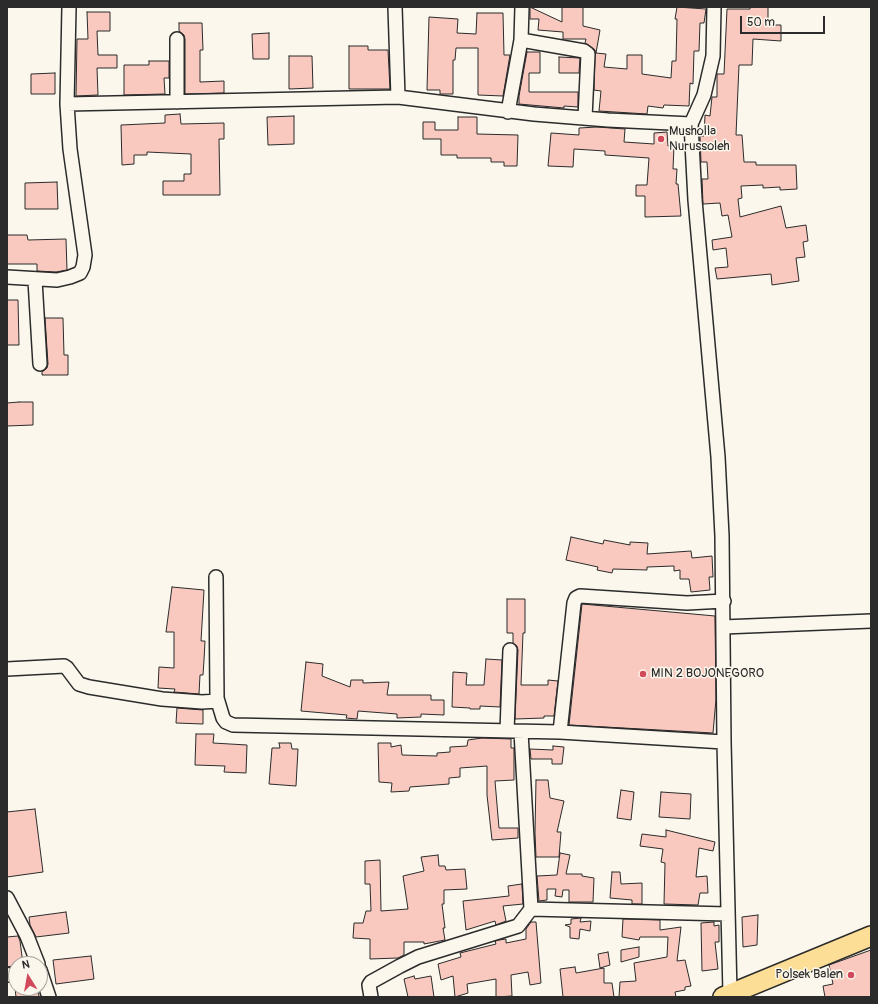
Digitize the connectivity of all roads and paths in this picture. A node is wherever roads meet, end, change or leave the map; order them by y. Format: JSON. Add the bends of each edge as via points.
{"nodes":[{"id":1,"x":69,"y":7,"type":"edge"},
{"id":2,"x":395,"y":7,"type":"edge"},
{"id":3,"x":522,"y":7,"type":"edge"},
{"id":4,"x":714,"y":7,"type":"edge"},
{"id":5,"x":177,"y":39,"type":"dead end"},
{"id":6,"x":521,"y":40,"type":"junction"},
{"id":7,"x":398,"y":97,"type":"junction"},
{"id":8,"x":177,"y":102,"type":"junction"},
{"id":9,"x":67,"y":104,"type":"junction"},
{"id":10,"x":508,"y":112,"type":"junction"},
{"id":11,"x":585,"y":118,"type":"junction"},
{"id":12,"x":691,"y":124,"type":"junction"},
{"id":13,"x":7,"y":277,"type":"edge"},
{"id":14,"x":35,"y":280,"type":"junction"},
{"id":15,"x":40,"y":364,"type":"dead end"},
{"id":16,"x":216,"y":577,"type":"dead end"},
{"id":17,"x":724,"y":601,"type":"junction"},
{"id":18,"x":871,"y":621,"type":"edge"},
{"id":19,"x":723,"y":627,"type":"junction"},
{"id":20,"x":510,"y":650,"type":"dead end"},
{"id":21,"x":7,"y":669,"type":"edge"},
{"id":22,"x":218,"y":701,"type":"junction"},
{"id":23,"x":507,"y":732,"type":"junction"},
{"id":24,"x":521,"y":732,"type":"junction"},
{"id":25,"x":560,"y":732,"type":"junction"},
{"id":26,"x":724,"y":742,"type":"junction"},
{"id":27,"x":7,"y":898,"type":"edge"},
{"id":28,"x":531,"y":909,"type":"junction"},
{"id":29,"x":727,"y":914,"type":"junction"},
{"id":30,"x":871,"y":936,"type":"edge"},
{"id":31,"x":34,"y":956,"type":"edge"},
{"id":32,"x":731,"y":995,"type":"edge"},
{"id":33,"x":371,"y":997,"type":"edge"}],
"edges":[{"from":1,"to":9,"type":"street"},
{"from":2,"to":7,"type":"street"},
{"from":3,"to":6,"type":"street"},
{"from":4,"to":12,"type":"street","via":[[713,56],[704,95]]},
{"from":5,"to":8,"type":"street"},
{"from":6,"to":10,"type":"street"},
{"from":6,"to":11,"type":"street","via":[[584,51],[588,54]]},
{"from":7,"to":8,"type":"street"},
{"from":7,"to":10,"type":"street"},
{"from":8,"to":9,"type":"street"},
{"from":9,"to":14,"type":"street","via":[[70,149],[85,255],[83,267],[80,273],[70,277]]},
{"from":10,"to":11,"type":"street"},
{"from":11,"to":12,"type":"street"},
{"from":12,"to":17,"type":"street","via":[[695,200],[718,457]]},
{"from":13,"to":14,"type":"street"},
{"from":14,"to":15,"type":"street"},
{"from":16,"to":22,"type":"street"},
{"from":17,"to":19,"type":"street"},
{"from":17,"to":25,"type":"street","via":[[687,603],[580,596],[576,598]]},
{"from":18,"to":19,"type":"street"},
{"from":19,"to":26,"type":"street"},
{"from":20,"to":23,"type":"street"},
{"from":21,"to":22,"type":"street","via":[[64,666],[79,684],[89,687],[162,699]]},
{"from":22,"to":23,"type":"street","via":[[226,722],[233,725]]},
{"from":23,"to":24,"type":"street"},
{"from":24,"to":25,"type":"street"},
{"from":24,"to":28,"type":"street"},
{"from":25,"to":26,"type":"street"},
{"from":26,"to":29,"type":"street"},
{"from":27,"to":31,"type":"street"},
{"from":28,"to":29,"type":"street"},
{"from":28,"to":33,"type":"street","via":[[518,926],[418,957],[400,966],[371,982]]},
{"from":29,"to":32,"type":"street"},
{"from":30,"to":32,"type":"highway"}]}
